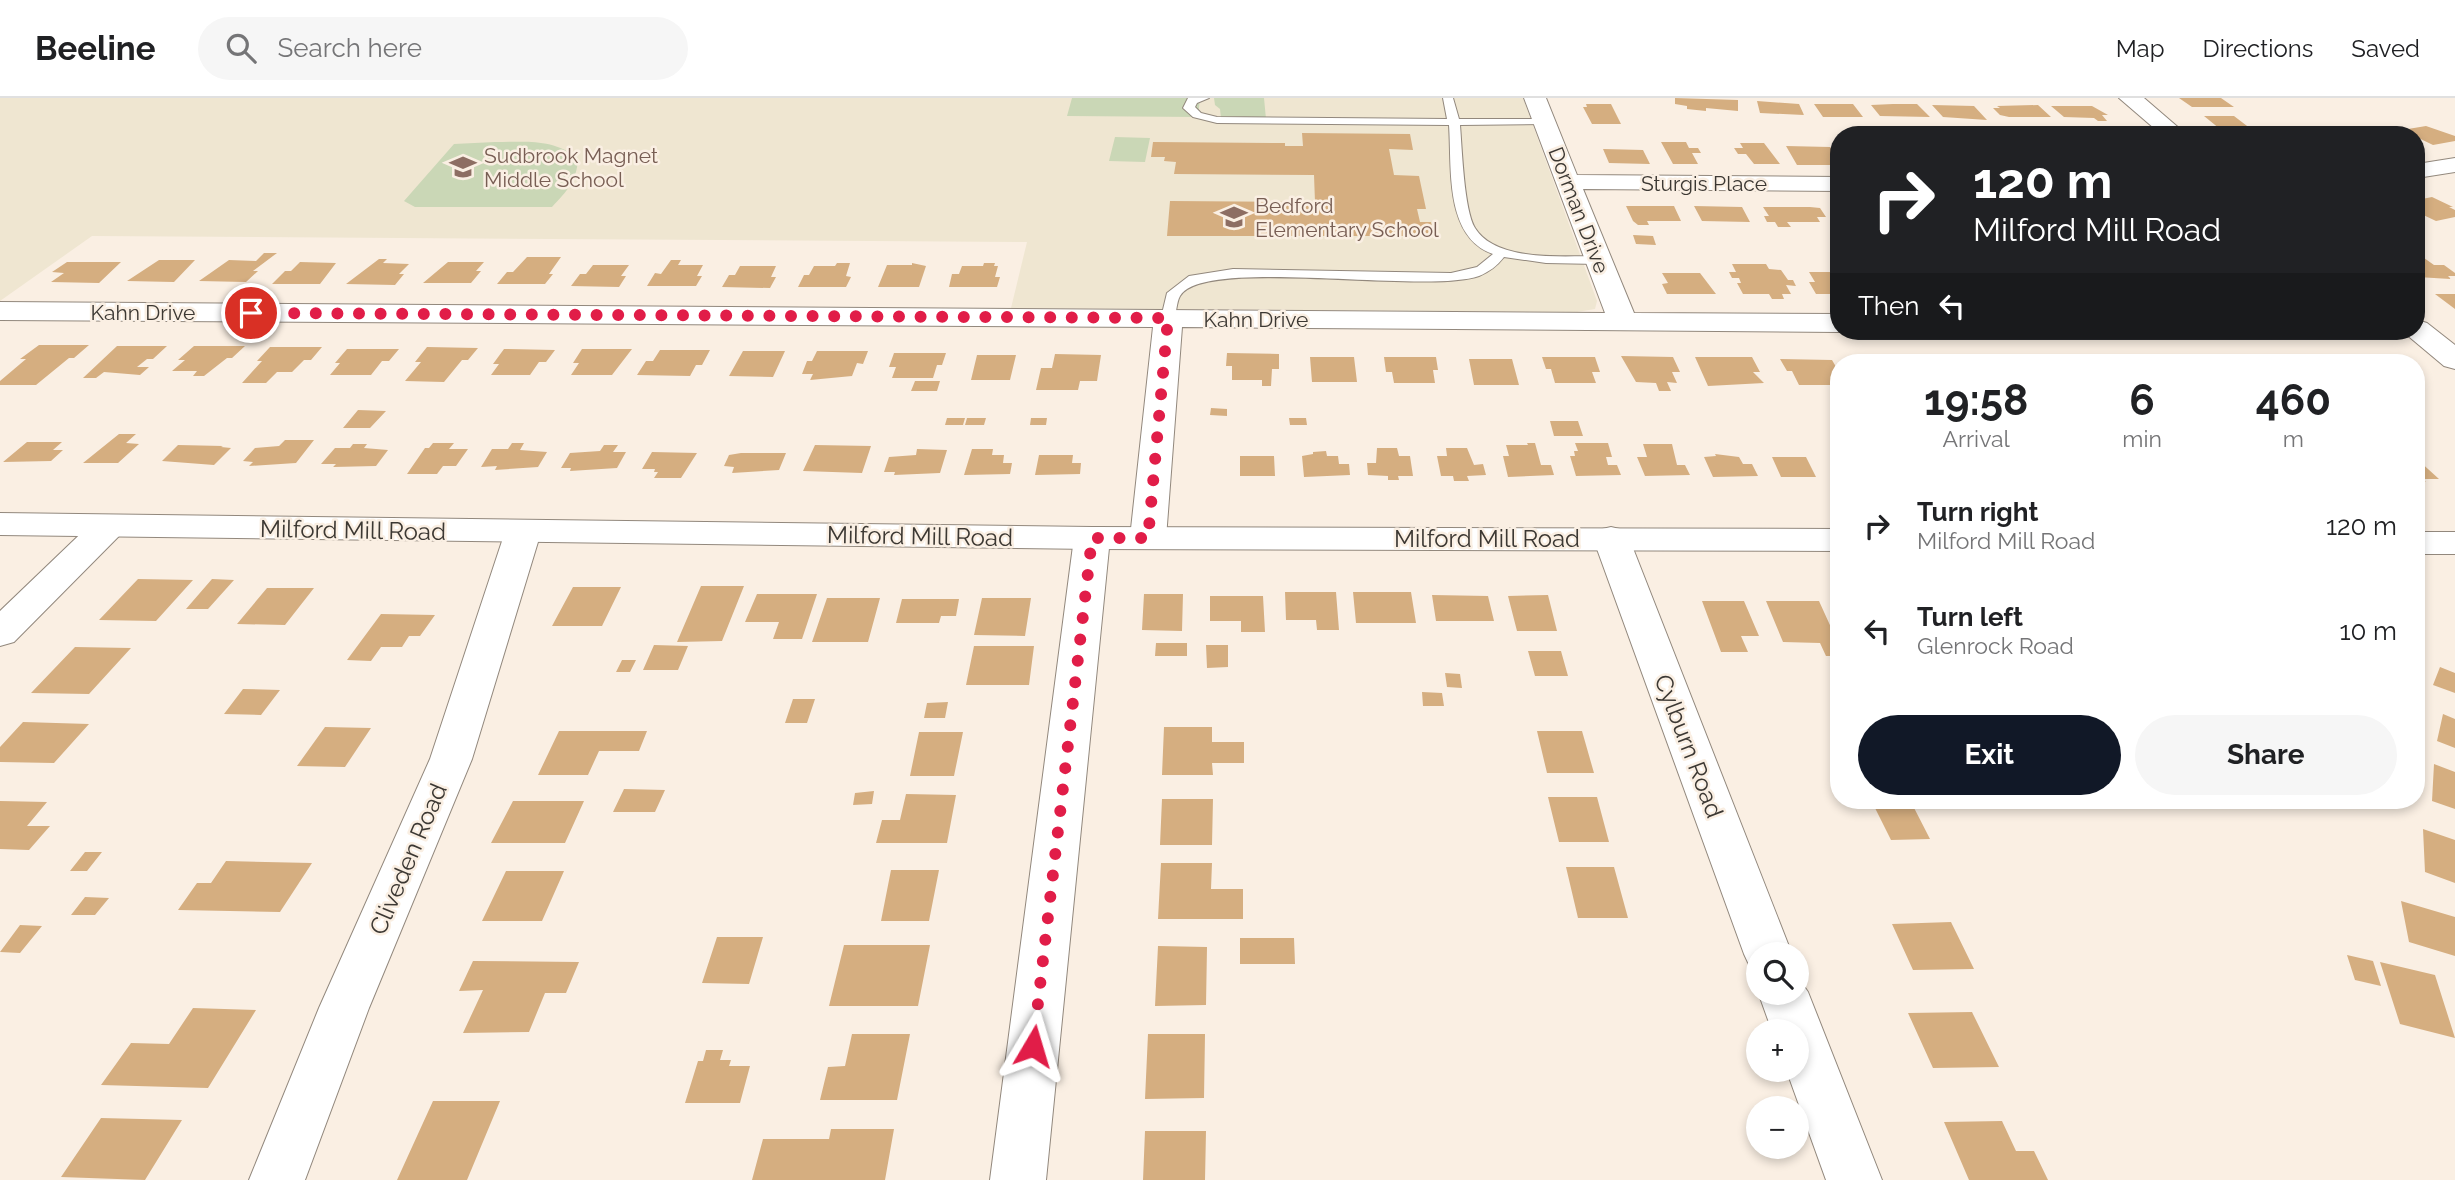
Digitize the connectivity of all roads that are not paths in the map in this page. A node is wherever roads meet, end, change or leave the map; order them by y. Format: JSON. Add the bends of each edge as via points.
{"nodes":[{"id":1,"x":1204,"y":98,"type":"edge"},
{"id":2,"x":1448,"y":98,"type":"edge"},
{"id":3,"x":2130,"y":98,"type":"edge"},
{"id":4,"x":1540,"y":110,"type":"edge"},
{"id":5,"x":1454,"y":122,"type":"junction"},
{"id":6,"x":2165,"y":126,"type":"edge"},
{"id":7,"x":2455,"y":165,"type":"edge"},
{"id":8,"x":2425,"y":170,"type":"edge"},
{"id":9,"x":1568,"y":181,"type":"junction"},
{"id":10,"x":1830,"y":184,"type":"edge"},
{"id":11,"x":1501,"y":253,"type":"junction"},
{"id":12,"x":1598,"y":260,"type":"junction"},
{"id":13,"x":0,"y":312,"type":"edge"},
{"id":14,"x":1168,"y":318,"type":"junction"},
{"id":15,"x":1623,"y":322,"type":"junction"},
{"id":16,"x":1830,"y":323,"type":"edge"},
{"id":17,"x":2425,"y":336,"type":"edge"},
{"id":18,"x":2455,"y":360,"type":"edge"},
{"id":19,"x":0,"y":524,"type":"edge"},
{"id":20,"x":109,"y":526,"type":"junction"},
{"id":21,"x":523,"y":532,"type":"junction"},
{"id":22,"x":1092,"y":538,"type":"junction"},
{"id":23,"x":1148,"y":538,"type":"junction"},
{"id":24,"x":1611,"y":538,"type":"junction"},
{"id":25,"x":1830,"y":540,"type":"edge"},
{"id":26,"x":2425,"y":543,"type":"edge"},
{"id":27,"x":2455,"y":543,"type":"edge"},
{"id":28,"x":0,"y":633,"type":"edge"},
{"id":29,"x":1763,"y":942,"type":"edge"},
{"id":30,"x":1788,"y":1005,"type":"edge"},
{"id":31,"x":277,"y":1180,"type":"edge"},
{"id":32,"x":1018,"y":1180,"type":"edge"},
{"id":33,"x":1854,"y":1180,"type":"edge"}],
"edges":[{"from":1,"to":5,"type":"lane","via":[[1192,100],[1189,108],[1217,120]]},
{"from":2,"to":5,"type":"lane"},
{"from":3,"to":6,"type":"street"},
{"from":4,"to":5,"type":"lane"},
{"from":4,"to":9,"type":"street","name":"Dorman Drive"},
{"from":5,"to":11,"type":"lane","via":[[1466,226],[1483,244]]},
{"from":7,"to":8,"type":"street"},
{"from":9,"to":10,"type":"street","name":"Sturgis Place"},
{"from":9,"to":12,"type":"street","name":"Dorman Drive"},
{"from":11,"to":12,"type":"lane"},
{"from":11,"to":14,"type":"lane","via":[[1471,277],[1233,273],[1194,279],[1174,293]]},
{"from":12,"to":15,"type":"street","name":"Dorman Drive"},
{"from":13,"to":14,"type":"street","name":"Kahn Drive"},
{"from":14,"to":15,"type":"street","name":"Kahn Drive"},
{"from":14,"to":23,"type":"street"},
{"from":15,"to":16,"type":"street","name":"Kahn Drive"},
{"from":17,"to":18,"type":"street"},
{"from":19,"to":20,"type":"street","name":"Milford Mill Road"},
{"from":20,"to":21,"type":"street","name":"Milford Mill Road"},
{"from":20,"to":28,"type":"street"},
{"from":21,"to":22,"type":"street","name":"Milford Mill Road"},
{"from":21,"to":31,"type":"street","name":"Cliveden Road","via":[[451,759],[344,1008]]},
{"from":22,"to":23,"type":"street","name":"Milford Mill Road"},
{"from":22,"to":32,"type":"street"},
{"from":23,"to":24,"type":"street","name":"Milford Mill Road"},
{"from":24,"to":25,"type":"street","name":"Milford Mill Road"},
{"from":24,"to":29,"type":"street","name":"Cylburn Road"},
{"from":26,"to":27,"type":"street"},
{"from":30,"to":33,"type":"street"}]}
